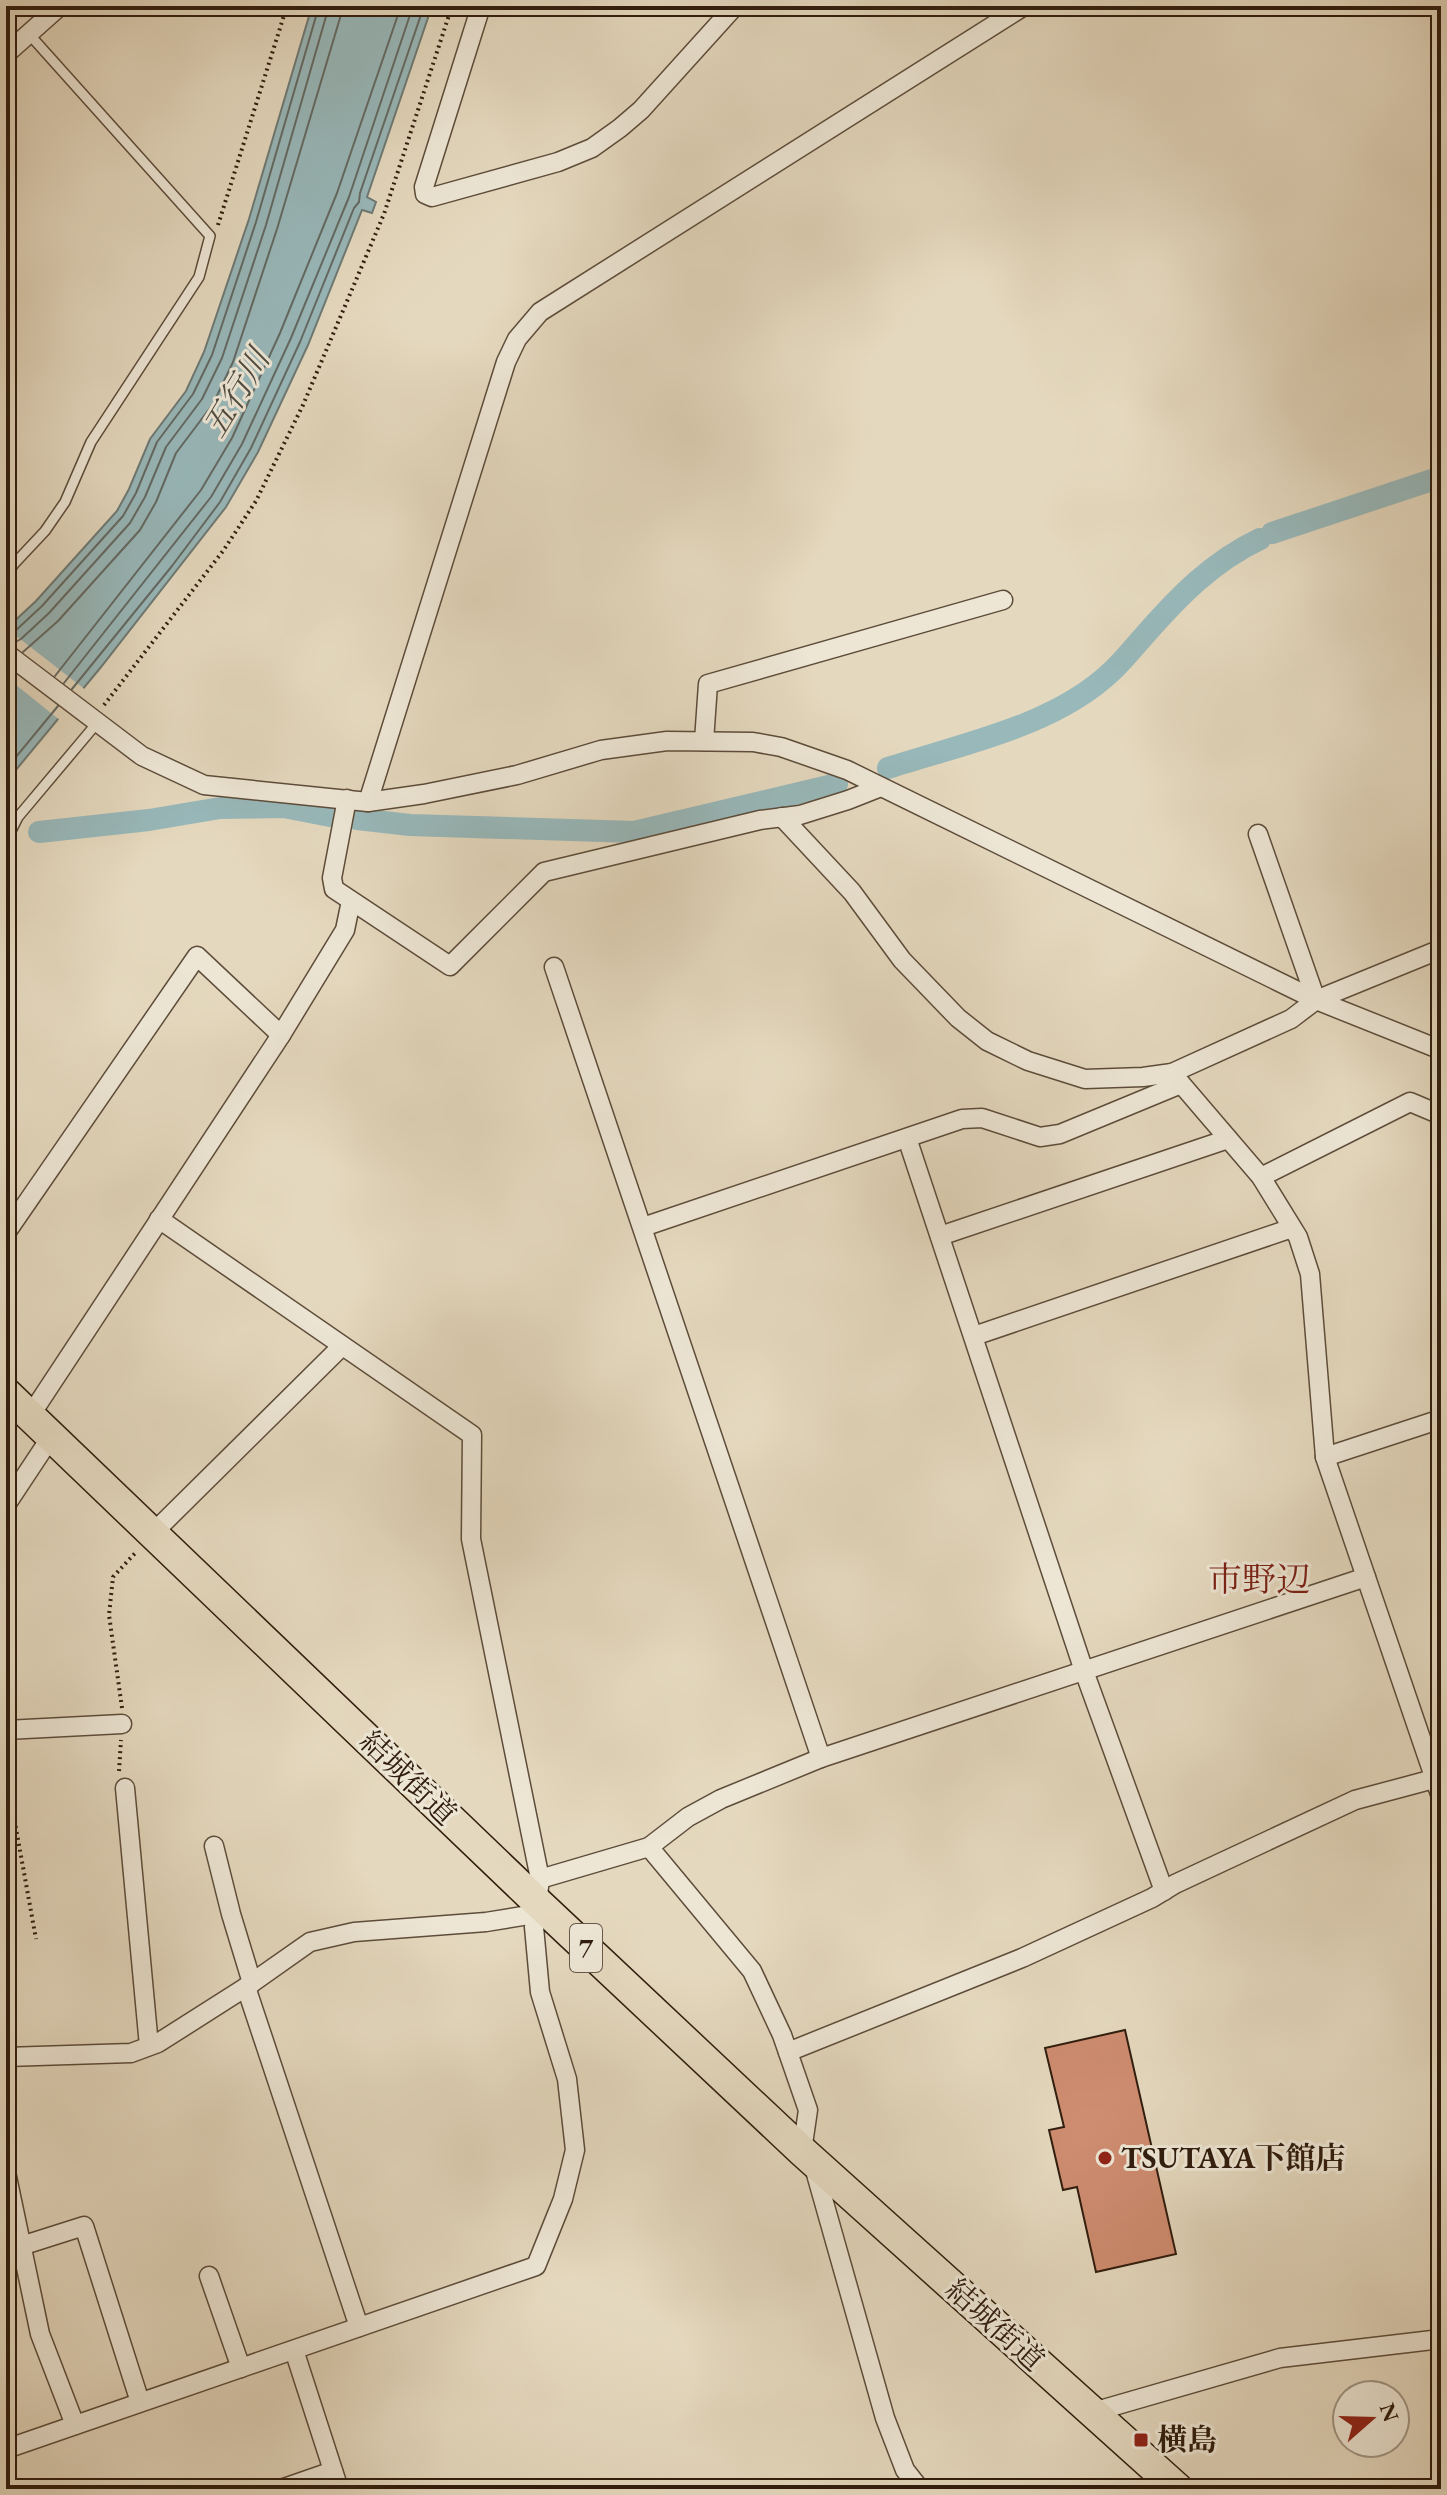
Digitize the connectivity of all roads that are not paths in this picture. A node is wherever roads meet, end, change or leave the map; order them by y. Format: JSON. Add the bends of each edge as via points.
{"nodes":[{"id":1,"x":60,"y":6,"type":"edge"},
{"id":2,"x":481,"y":6,"type":"edge"},
{"id":3,"x":735,"y":6,"type":"edge"},
{"id":4,"x":1024,"y":6,"type":"edge"},
{"id":5,"x":29,"y":34,"type":"junction"},
{"id":6,"x":6,"y":54,"type":"edge"},
{"id":7,"x":6,"y":576,"type":"edge"},
{"id":8,"x":1003,"y":600,"type":"dead end"},
{"id":9,"x":6,"y":653,"type":"edge"},
{"id":10,"x":92,"y":719,"type":"junction"},
{"id":11,"x":704,"y":741,"type":"junction"},
{"id":12,"x":881,"y":787,"type":"junction"},
{"id":13,"x":347,"y":799,"type":"junction"},
{"id":14,"x":368,"y":802,"type":"junction"},
{"id":15,"x":782,"y":817,"type":"junction"},
{"id":16,"x":1258,"y":834,"type":"dead end"},
{"id":17,"x":6,"y":841,"type":"edge"},
{"id":18,"x":351,"y":901,"type":"junction"},
{"id":19,"x":1441,"y":949,"type":"edge"},
{"id":20,"x":554,"y":967,"type":"dead end"},
{"id":21,"x":1316,"y":1000,"type":"junction"},
{"id":22,"x":281,"y":1035,"type":"junction"},
{"id":23,"x":1441,"y":1050,"type":"edge"},
{"id":24,"x":1176,"y":1078,"type":"junction"},
{"id":25,"x":1441,"y":1115,"type":"edge"},
{"id":26,"x":907,"y":1138,"type":"junction"},
{"id":27,"x":1228,"y":1139,"type":"junction"},
{"id":28,"x":1261,"y":1177,"type":"junction"},
{"id":29,"x":159,"y":1219,"type":"junction"},
{"id":30,"x":643,"y":1227,"type":"junction"},
{"id":31,"x":1292,"y":1228,"type":"junction"},
{"id":32,"x":6,"y":1233,"type":"edge"},
{"id":33,"x":940,"y":1236,"type":"junction"},
{"id":34,"x":974,"y":1336,"type":"junction"},
{"id":35,"x":342,"y":1346,"type":"junction"},
{"id":36,"x":6,"y":1393,"type":"edge"},
{"id":37,"x":1441,"y":1419,"type":"edge"},
{"id":38,"x":40,"y":1426,"type":"junction"},
{"id":39,"x":1325,"y":1457,"type":"junction"},
{"id":40,"x":6,"y":1505,"type":"edge"},
{"id":41,"x":152,"y":1534,"type":"junction"},
{"id":42,"x":1366,"y":1577,"type":"junction"},
{"id":43,"x":1084,"y":1671,"type":"junction"},
{"id":44,"x":122,"y":1724,"type":"road end"},
{"id":45,"x":6,"y":1730,"type":"edge"},
{"id":46,"x":821,"y":1758,"type":"junction"},
{"id":47,"x":1439,"y":1784,"type":"edge"},
{"id":48,"x":125,"y":1792,"type":"road end"},
{"id":49,"x":214,"y":1846,"type":"dead end"},
{"id":50,"x":649,"y":1847,"type":"junction"},
{"id":51,"x":1164,"y":1891,"type":"junction"},
{"id":52,"x":537,"y":1898,"type":"junction"},
{"id":53,"x":249,"y":1985,"type":"junction"},
{"id":54,"x":149,"y":2046,"type":"junction"},
{"id":55,"x":788,"y":2052,"type":"junction"},
{"id":56,"x":6,"y":2057,"type":"edge"},
{"id":57,"x":807,"y":2155,"type":"junction"},
{"id":58,"x":6,"y":2172,"type":"edge"},
{"id":59,"x":11,"y":2224,"type":"edge"},
{"id":60,"x":21,"y":2246,"type":"junction"},
{"id":61,"x":209,"y":2276,"type":"dead end"},
{"id":62,"x":359,"y":2327,"type":"junction"},
{"id":63,"x":1441,"y":2339,"type":"edge"},
{"id":64,"x":294,"y":2350,"type":"junction"},
{"id":65,"x":241,"y":2368,"type":"junction"},
{"id":66,"x":140,"y":2402,"type":"junction"},
{"id":67,"x":1093,"y":2412,"type":"junction"},
{"id":68,"x":75,"y":2425,"type":"junction"},
{"id":69,"x":6,"y":2449,"type":"edge"},
{"id":70,"x":333,"y":2471,"type":"junction"},
{"id":71,"x":281,"y":2489,"type":"edge"},
{"id":72,"x":339,"y":2489,"type":"edge"},
{"id":73,"x":920,"y":2489,"type":"edge"},
{"id":74,"x":1178,"y":2489,"type":"edge"}],
"edges":[{"from":1,"to":5,"type":"street"},
{"from":2,"to":3,"type":"street","via":[[424,187],[432,197],[592,148],[641,110]]},
{"from":4,"to":14,"type":"street","via":[[540,312],[517,339]]},
{"from":5,"to":6,"type":"street"},
{"from":5,"to":7,"type":"lane","via":[[210,236],[199,277],[91,442],[65,502]]},
{"from":8,"to":11,"type":"street","via":[[708,684]]},
{"from":9,"to":10,"type":"street"},
{"from":10,"to":13,"type":"street","via":[[142,756],[204,785]]},
{"from":10,"to":17,"type":"lane","via":[[18,817]]},
{"from":11,"to":12,"type":"street","via":[[781,747]]},
{"from":11,"to":14,"type":"street","via":[[601,750],[517,775]]},
{"from":12,"to":15,"type":"street"},
{"from":12,"to":21,"type":"street"},
{"from":13,"to":14,"type":"street"},
{"from":13,"to":18,"type":"street","via":[[332,878],[334,889]]},
{"from":15,"to":18,"type":"street","via":[[544,872],[450,966]]},
{"from":15,"to":24,"type":"street","via":[[852,892],[902,960],[987,1041],[1085,1079]]},
{"from":16,"to":21,"type":"street"},
{"from":18,"to":22,"type":"street","via":[[345,930]]},
{"from":19,"to":21,"type":"street"},
{"from":20,"to":30,"type":"street"},
{"from":21,"to":23,"type":"street"},
{"from":21,"to":24,"type":"street","via":[[1291,1019]]},
{"from":22,"to":29,"type":"street"},
{"from":22,"to":32,"type":"street","via":[[197,956]]},
{"from":24,"to":26,"type":"street","via":[[1060,1134],[1040,1137],[970,1117]]},
{"from":24,"to":27,"type":"street"},
{"from":25,"to":28,"type":"street","via":[[1410,1102]]},
{"from":26,"to":30,"type":"street"},
{"from":26,"to":33,"type":"street"},
{"from":27,"to":28,"type":"street"},
{"from":27,"to":33,"type":"street"},
{"from":28,"to":31,"type":"street"},
{"from":29,"to":35,"type":"street"},
{"from":29,"to":38,"type":"street"},
{"from":30,"to":46,"type":"street"},
{"from":31,"to":34,"type":"street"},
{"from":31,"to":39,"type":"street","via":[[1310,1274]]},
{"from":33,"to":34,"type":"street"},
{"from":34,"to":43,"type":"street"},
{"from":35,"to":41,"type":"street"},
{"from":35,"to":52,"type":"street","via":[[472,1435],[471,1539]]},
{"from":36,"to":38,"type":"main road","name":"結城街道","number":"7"},
{"from":37,"to":39,"type":"street"},
{"from":38,"to":40,"type":"street"},
{"from":38,"to":41,"type":"main road","name":"結城街道","number":"7"},
{"from":39,"to":42,"type":"street"},
{"from":41,"to":52,"type":"main road","name":"結城街道","number":"7"},
{"from":42,"to":43,"type":"street"},
{"from":42,"to":47,"type":"street"},
{"from":43,"to":46,"type":"street"},
{"from":43,"to":51,"type":"street"},
{"from":44,"to":45,"type":"street"},
{"from":46,"to":50,"type":"street","via":[[721,1799]]},
{"from":47,"to":51,"type":"street","via":[[1355,1800]]},
{"from":48,"to":54,"type":"street"},
{"from":49,"to":53,"type":"street"},
{"from":50,"to":52,"type":"street"},
{"from":50,"to":55,"type":"street","via":[[752,1971]]},
{"from":51,"to":55,"type":"street","via":[[1022,1958]]},
{"from":52,"to":53,"type":"street","via":[[486,1922],[354,1932],[310,1942]]},
{"from":52,"to":57,"type":"main road","name":"結城街道","number":"7"},
{"from":52,"to":62,"type":"street","via":[[540,1992],[567,2079],[575,2150],[563,2199],[536,2266]]},
{"from":53,"to":54,"type":"street"},
{"from":53,"to":62,"type":"street"},
{"from":54,"to":56,"type":"street","via":[[131,2053]]},
{"from":55,"to":57,"type":"street","via":[[808,2110]]},
{"from":57,"to":67,"type":"main road","name":"結城街道","number":"7"},
{"from":57,"to":73,"type":"street","via":[[885,2418],[905,2470]]},
{"from":58,"to":59,"type":"street"},
{"from":59,"to":60,"type":"street"},
{"from":60,"to":66,"type":"street","via":[[84,2226]]},
{"from":60,"to":68,"type":"street","via":[[40,2334]]},
{"from":61,"to":65,"type":"street"},
{"from":62,"to":64,"type":"street"},
{"from":63,"to":67,"type":"street","via":[[1280,2358]]},
{"from":64,"to":65,"type":"street"},
{"from":64,"to":70,"type":"street"},
{"from":65,"to":66,"type":"street"},
{"from":66,"to":68,"type":"street"},
{"from":67,"to":74,"type":"main road","name":"結城街道","number":"7"},
{"from":68,"to":69,"type":"street"},
{"from":70,"to":71,"type":"street"},
{"from":70,"to":72,"type":"street"}]}
